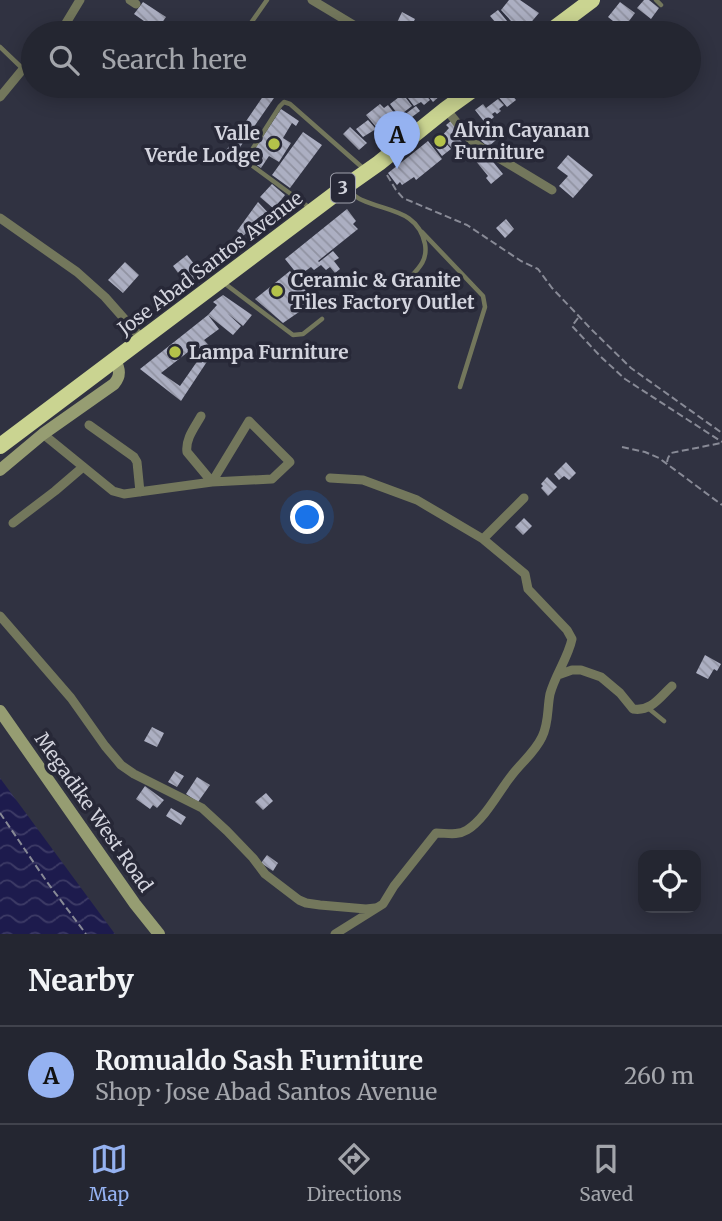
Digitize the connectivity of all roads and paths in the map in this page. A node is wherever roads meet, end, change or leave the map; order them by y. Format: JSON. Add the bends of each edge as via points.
{"nodes":[{"id":1,"x":80,"y":0,"type":"edge"},
{"id":2,"x":267,"y":0,"type":"edge"},
{"id":3,"x":312,"y":0,"type":"edge"},
{"id":4,"x":592,"y":0,"type":"edge"},
{"id":5,"x":656,"y":0,"type":"edge"},
{"id":6,"x":661,"y":5,"type":"dead end"},
{"id":7,"x":67,"y":21,"type":"edge"},
{"id":8,"x":252,"y":21,"type":"edge"},
{"id":9,"x":347,"y":21,"type":"edge"},
{"id":10,"x":564,"y":21,"type":"edge"},
{"id":11,"x":0,"y":47,"type":"edge"},
{"id":12,"x":21,"y":67,"type":"edge"},
{"id":13,"x":21,"y":71,"type":"edge"},
{"id":14,"x":0,"y":97,"type":"edge"},
{"id":15,"x":458,"y":98,"type":"edge"},
{"id":16,"x":446,"y":109,"type":"junction"},
{"id":17,"x":373,"y":167,"type":"junction"},
{"id":18,"x":344,"y":188,"type":"junction"},
{"id":19,"x":552,"y":190,"type":"dead end"},
{"id":20,"x":314,"y":211,"type":"junction"},
{"id":21,"x":0,"y":218,"type":"edge"},
{"id":22,"x":422,"y":232,"type":"junction"},
{"id":23,"x":221,"y":281,"type":"junction"},
{"id":24,"x":407,"y":281,"type":"dead end"},
{"id":25,"x":579,"y":317,"type":"junction"},
{"id":26,"x":322,"y":319,"type":"dead end"},
{"id":27,"x":143,"y":340,"type":"junction"},
{"id":28,"x":115,"y":361,"type":"junction"},
{"id":29,"x":460,"y":387,"type":"dead end"},
{"id":30,"x":201,"y":416,"type":"dead end"},
{"id":31,"x":89,"y":425,"type":"dead end"},
{"id":32,"x":722,"y":433,"type":"edge"},
{"id":33,"x":43,"y":434,"type":"junction"},
{"id":34,"x":0,"y":446,"type":"edge"},
{"id":35,"x":622,"y":447,"type":"dead end"},
{"id":36,"x":667,"y":464,"type":"junction"},
{"id":37,"x":83,"y":467,"type":"junction"},
{"id":38,"x":0,"y":470,"type":"edge"},
{"id":39,"x":330,"y":478,"type":"dead end"},
{"id":40,"x":212,"y":482,"type":"junction"},
{"id":41,"x":140,"y":492,"type":"junction"},
{"id":42,"x":524,"y":498,"type":"dead end"},
{"id":43,"x":722,"y":505,"type":"edge"},
{"id":44,"x":13,"y":523,"type":"dead end"},
{"id":45,"x":483,"y":539,"type":"junction"},
{"id":46,"x":0,"y":616,"type":"edge"},
{"id":47,"x":558,"y":676,"type":"junction"},
{"id":48,"x":672,"y":686,"type":"dead end"},
{"id":49,"x":648,"y":708,"type":"junction"},
{"id":50,"x":0,"y":711,"type":"edge"},
{"id":51,"x":664,"y":721,"type":"dead end"},
{"id":52,"x":0,"y":813,"type":"edge"},
{"id":53,"x":376,"y":908,"type":"junction"},
{"id":54,"x":86,"y":934,"type":"edge"},
{"id":55,"x":159,"y":934,"type":"edge"},
{"id":56,"x":335,"y":934,"type":"edge"}],
"edges":[{"from":1,"to":7,"type":"street"},
{"from":2,"to":8,"type":"lane"},
{"from":3,"to":9,"type":"street"},
{"from":4,"to":10,"type":"highway"},
{"from":5,"to":6,"type":"lane"},
{"from":11,"to":12,"type":"lane"},
{"from":13,"to":14,"type":"street"},
{"from":15,"to":16,"type":"highway","name":"Jose Abad Santos Avenue","number":"3"},
{"from":16,"to":17,"type":"highway","name":"Jose Abad Santos Avenue","number":"3"},
{"from":16,"to":19,"type":"street","via":[[477,145]]},
{"from":17,"to":18,"type":"highway","name":"Jose Abad Santos Avenue","number":"3"},
{"from":17,"to":20,"type":"lane","via":[[284,102],[247,160]]},
{"from":17,"to":25,"type":"path","via":[[403,198],[467,225],[538,269]]},
{"from":18,"to":20,"type":"highway","name":"Jose Abad Santos Avenue","number":"3"},
{"from":18,"to":22,"type":"lane","via":[[361,200],[396,211]]},
{"from":20,"to":23,"type":"highway","name":"Jose Abad Santos Avenue","number":"3"},
{"from":21,"to":27,"type":"street","via":[[78,272]]},
{"from":22,"to":24,"type":"lane","via":[[425,259]]},
{"from":22,"to":29,"type":"lane","via":[[483,296],[485,307]]},
{"from":23,"to":26,"type":"lane","via":[[293,335],[303,334]]},
{"from":23,"to":27,"type":"highway","name":"Jose Abad Santos Avenue","number":"3"},
{"from":25,"to":32,"type":"path","via":[[631,368]]},
{"from":25,"to":36,"type":"path","via":[[572,326],[617,372],[722,442],[671,453]]},
{"from":27,"to":28,"type":"highway","name":"Jose Abad Santos Avenue","number":"3"},
{"from":28,"to":33,"type":"street","via":[[119,375],[114,384]]},
{"from":28,"to":34,"type":"highway","name":"Jose Abad Santos Avenue","number":"3"},
{"from":30,"to":40,"type":"street","via":[[186,446]]},
{"from":31,"to":41,"type":"street","via":[[134,457]]},
{"from":33,"to":37,"type":"street"},
{"from":33,"to":38,"type":"street"},
{"from":35,"to":36,"type":"path"},
{"from":36,"to":43,"type":"path"},
{"from":37,"to":41,"type":"street","via":[[114,491]]},
{"from":37,"to":44,"type":"street"},
{"from":39,"to":45,"type":"street","via":[[363,480],[416,500]]},
{"from":40,"to":40,"type":"street","via":[[249,421],[290,462],[272,479]]},
{"from":40,"to":41,"type":"street"},
{"from":42,"to":45,"type":"street"},
{"from":45,"to":47,"type":"street","via":[[525,574],[528,589],[572,639]]},
{"from":46,"to":53,"type":"street","via":[[121,765],[202,808],[265,874],[306,904]]},
{"from":47,"to":49,"type":"street","via":[[581,670],[609,683],[633,709]]},
{"from":47,"to":53,"type":"street","via":[[543,737],[535,749],[471,828],[455,835],[436,833]]},
{"from":48,"to":49,"type":"street"},
{"from":49,"to":51,"type":"lane"},
{"from":50,"to":55,"type":"street","name":"Megadike West Road"},
{"from":52,"to":54,"type":"path"},
{"from":53,"to":56,"type":"street"}]}
